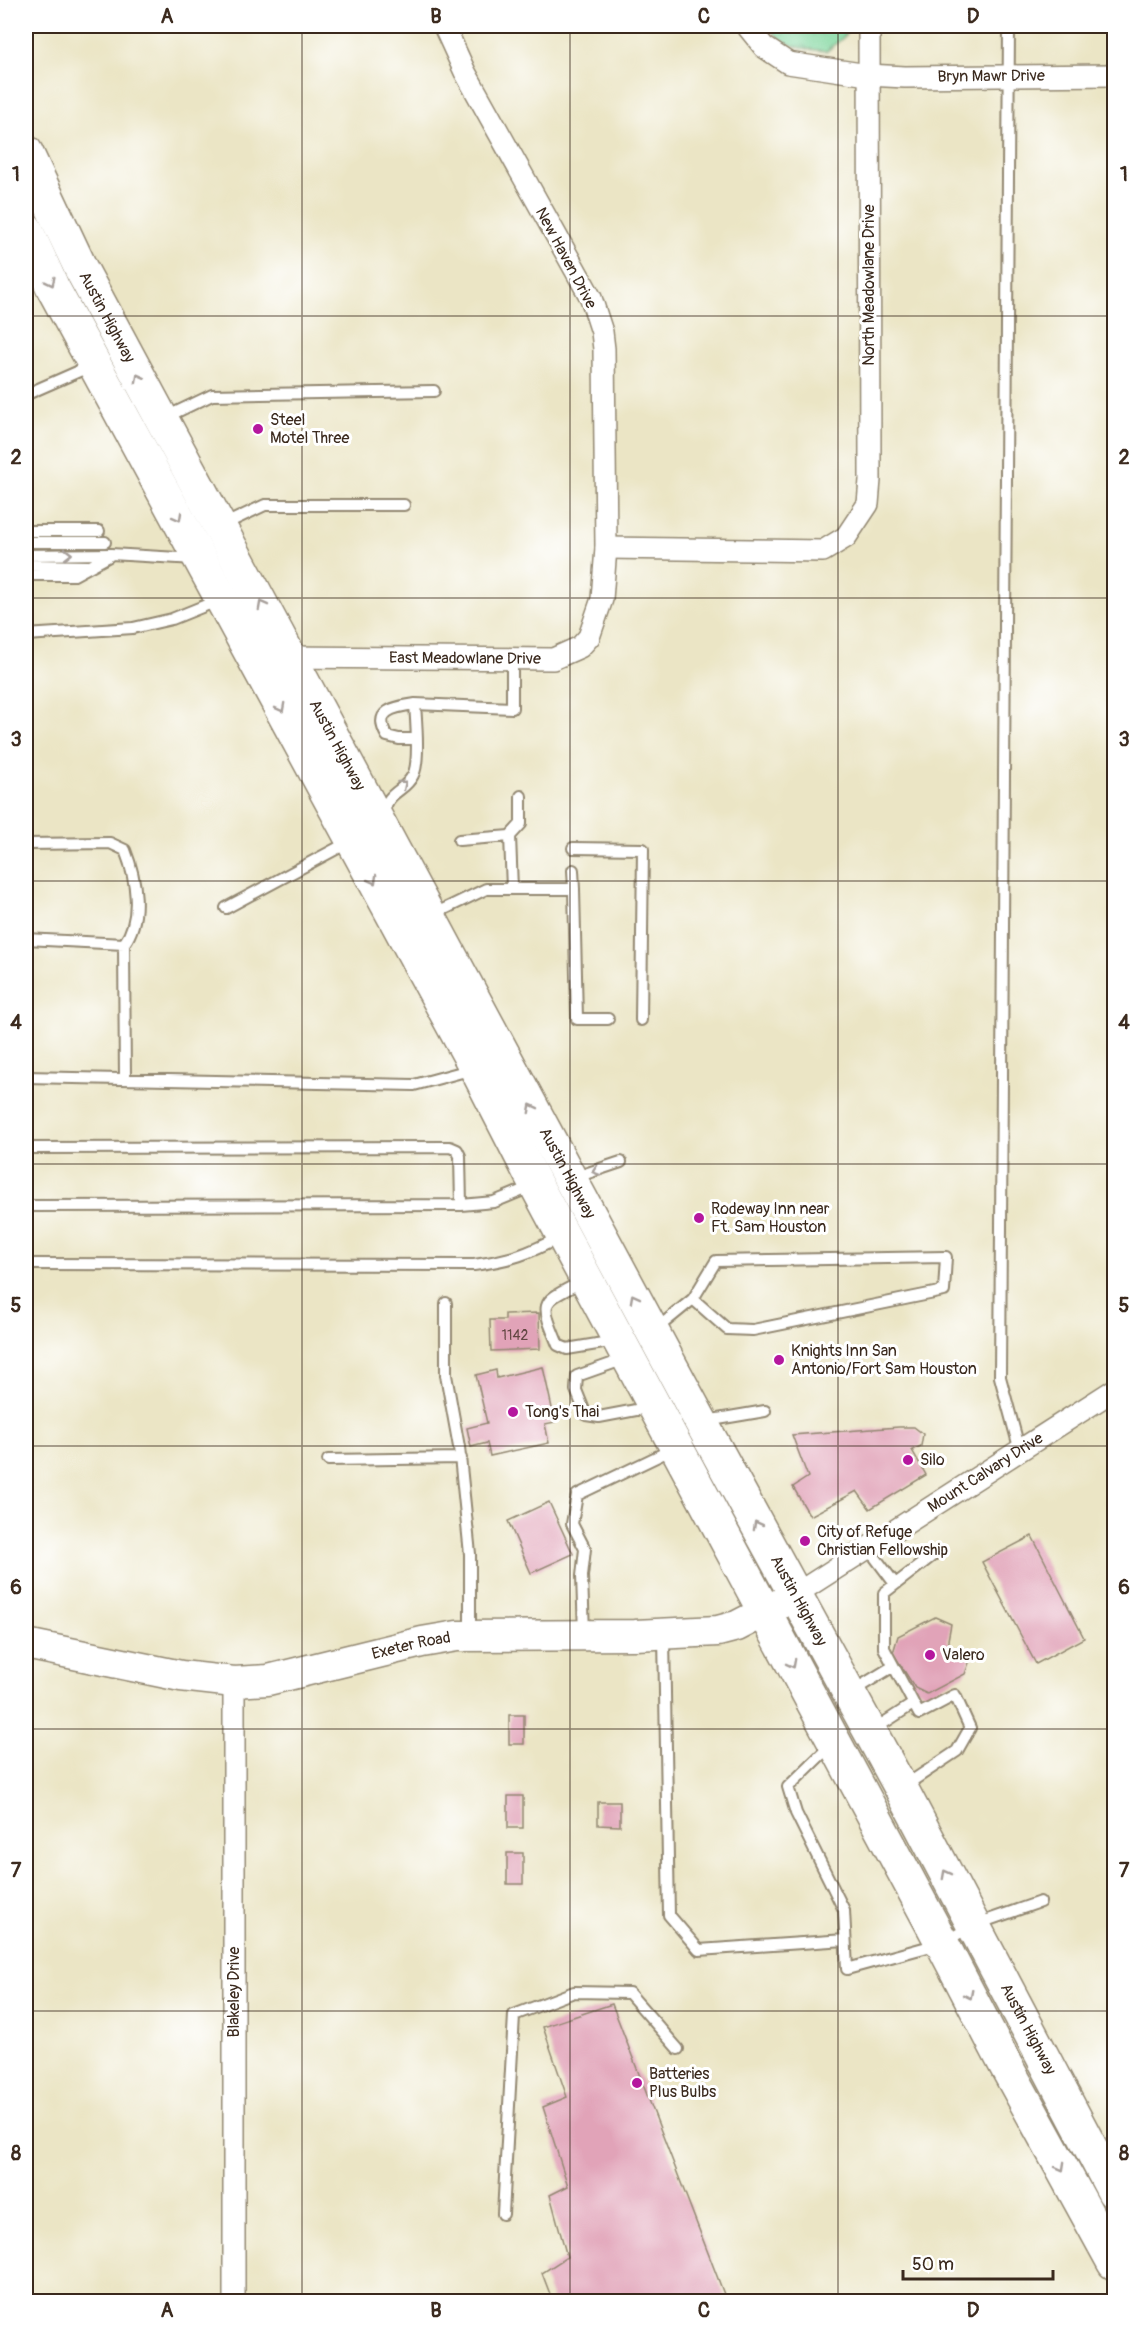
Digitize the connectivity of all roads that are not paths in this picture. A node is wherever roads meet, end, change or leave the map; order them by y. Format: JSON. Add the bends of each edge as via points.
{"nodes":[{"id":1,"x":444,"y":26,"type":"edge"},
{"id":2,"x":747,"y":26,"type":"edge"},
{"id":3,"x":869,"y":26,"type":"edge"},
{"id":4,"x":1009,"y":26,"type":"edge"},
{"id":5,"x":868,"y":75,"type":"junction"},
{"id":6,"x":1114,"y":75,"type":"edge"},
{"id":7,"x":1008,"y":76,"type":"junction"},
{"id":8,"x":26,"y":152,"type":"edge"},
{"id":9,"x":26,"y":229,"type":"edge"},
{"id":10,"x":94,"y":364,"type":"junction"},
{"id":11,"x":26,"y":391,"type":"edge"},
{"id":12,"x":434,"y":391,"type":"dead end"},
{"id":13,"x":161,"y":419,"type":"junction"},
{"id":14,"x":404,"y":505,"type":"dead end"},
{"id":15,"x":220,"y":527,"type":"junction"},
{"id":16,"x":26,"y":531,"type":"edge"},
{"id":17,"x":99,"y":531,"type":"dead end"},
{"id":18,"x":26,"y":542,"type":"edge"},
{"id":19,"x":105,"y":542,"type":"dead end"},
{"id":20,"x":606,"y":548,"type":"junction"},
{"id":21,"x":111,"y":554,"type":"junction"},
{"id":22,"x":26,"y":555,"type":"edge"},
{"id":23,"x":201,"y":560,"type":"junction"},
{"id":24,"x":26,"y":565,"type":"edge"},
{"id":25,"x":91,"y":566,"type":"junction"},
{"id":26,"x":26,"y":575,"type":"edge"},
{"id":27,"x":222,"y":599,"type":"junction"},
{"id":28,"x":26,"y":634,"type":"edge"},
{"id":29,"x":253,"y":656,"type":"junction"},
{"id":30,"x":290,"y":657,"type":"junction"},
{"id":31,"x":513,"y":659,"type":"junction"},
{"id":32,"x":416,"y":704,"type":"junction"},
{"id":33,"x":416,"y":739,"type":"junction"},
{"id":34,"x":521,"y":796,"type":"dead end"},
{"id":35,"x":381,"y":826,"type":"junction"},
{"id":36,"x":510,"y":836,"type":"junction"},
{"id":37,"x":352,"y":840,"type":"junction"},
{"id":38,"x":459,"y":840,"type":"dead end"},
{"id":39,"x":26,"y":844,"type":"edge"},
{"id":40,"x":573,"y":848,"type":"dead end"},
{"id":41,"x":573,"y":870,"type":"dead end"},
{"id":42,"x":512,"y":889,"type":"junction"},
{"id":43,"x":574,"y":889,"type":"junction"},
{"id":44,"x":226,"y":908,"type":"dead end"},
{"id":45,"x":429,"y":916,"type":"junction"},
{"id":46,"x":26,"y":939,"type":"edge"},
{"id":47,"x":124,"y":944,"type":"junction"},
{"id":48,"x":608,"y":1019,"type":"dead end"},
{"id":49,"x":641,"y":1020,"type":"dead end"},
{"id":50,"x":476,"y":1068,"type":"junction"},
{"id":51,"x":26,"y":1077,"type":"edge"},
{"id":52,"x":125,"y":1078,"type":"junction"},
{"id":53,"x":26,"y":1148,"type":"edge"},
{"id":54,"x":621,"y":1162,"type":"dead end"},
{"id":55,"x":570,"y":1179,"type":"junction"},
{"id":56,"x":536,"y":1185,"type":"junction"},
{"id":57,"x":461,"y":1204,"type":"junction"},
{"id":58,"x":26,"y":1206,"type":"edge"},
{"id":59,"x":563,"y":1235,"type":"junction"},
{"id":60,"x":26,"y":1264,"type":"edge"},
{"id":61,"x":586,"y":1280,"type":"junction"},
{"id":62,"x":693,"y":1299,"type":"junction"},
{"id":63,"x":446,"y":1303,"type":"dead end"},
{"id":64,"x":653,"y":1332,"type":"junction"},
{"id":65,"x":624,"y":1349,"type":"junction"},
{"id":66,"x":1114,"y":1390,"type":"edge"},
{"id":67,"x":655,"y":1407,"type":"junction"},
{"id":68,"x":765,"y":1411,"type":"dead end"},
{"id":69,"x":701,"y":1422,"type":"junction"},
{"id":70,"x":676,"y":1447,"type":"junction"},
{"id":71,"x":1020,"y":1451,"type":"junction"},
{"id":72,"x":460,"y":1458,"type":"junction"},
{"id":73,"x":328,"y":1460,"type":"dead end"},
{"id":74,"x":868,"y":1548,"type":"junction"},
{"id":75,"x":932,"y":1556,"type":"dead end"},
{"id":76,"x":895,"y":1584,"type":"junction"},
{"id":77,"x":796,"y":1594,"type":"junction"},
{"id":78,"x":765,"y":1612,"type":"junction"},
{"id":79,"x":664,"y":1633,"type":"junction"},
{"id":80,"x":584,"y":1635,"type":"junction"},
{"id":81,"x":470,"y":1636,"type":"junction"},
{"id":82,"x":26,"y":1644,"type":"edge"},
{"id":83,"x":892,"y":1667,"type":"junction"},
{"id":84,"x":234,"y":1682,"type":"junction"},
{"id":85,"x":849,"y":1693,"type":"junction"},
{"id":86,"x":913,"y":1704,"type":"junction"},
{"id":87,"x":870,"y":1732,"type":"junction"},
{"id":88,"x":834,"y":1742,"type":"junction"},
{"id":89,"x":901,"y":1788,"type":"junction"},
{"id":90,"x":1040,"y":1902,"type":"dead end"},
{"id":91,"x":974,"y":1926,"type":"junction"},
{"id":92,"x":845,"y":1940,"type":"junction"},
{"id":93,"x":942,"y":1943,"type":"junction"},
{"id":94,"x":678,"y":2049,"type":"dead end"},
{"id":95,"x":1114,"y":2192,"type":"edge"},
{"id":96,"x":503,"y":2214,"type":"dead end"},
{"id":97,"x":1114,"y":2263,"type":"edge"},
{"id":98,"x":234,"y":2301,"type":"edge"}],
"edges":[{"from":1,"to":20,"type":"street","name":"New Haven Drive","via":[[465,72],[591,298],[602,332]]},
{"from":2,"to":5,"type":"street","name":"Bryn Mawr Drive","via":[[764,47],[788,63]]},
{"from":3,"to":5,"type":"street","name":"North Meadowlane Drive"},
{"from":4,"to":7,"type":"lane"},
{"from":5,"to":7,"type":"street","name":"Bryn Mawr Drive"},
{"from":5,"to":20,"type":"street","name":"North Meadowlane Drive","via":[[868,504],[846,537],[823,551]]},
{"from":6,"to":7,"type":"street","name":"Bryn Mawr Drive"},
{"from":7,"to":71,"type":"lane","via":[[1000,1377]]},
{"from":13,"to":8,"type":"main road","name":"Austin Highway","one_way":true,"via":[[81,269]]},
{"from":9,"to":10,"type":"main road","name":"Austin Highway","one_way":true},
{"from":10,"to":11,"type":"lane","via":[[27,394]]},
{"from":10,"to":23,"type":"main road","name":"Austin Highway","one_way":true},
{"from":12,"to":13,"type":"lane","via":[[212,395]]},
{"from":13,"to":15,"type":"main road","name":"Austin Highway"},
{"from":14,"to":15,"type":"lane","via":[[265,504]]},
{"from":30,"to":15,"type":"main road","name":"Austin Highway","one_way":true},
{"from":16,"to":17,"type":"lane"},
{"from":18,"to":19,"type":"lane"},
{"from":20,"to":31,"type":"street","name":"East Meadowlane Drive","via":[[602,599],[589,637],[580,647],[553,659]]},
{"from":22,"to":21,"type":"lane","one_way":true},
{"from":21,"to":23,"type":"lane"},
{"from":21,"to":25,"type":"lane"},
{"from":23,"to":27,"type":"main road","name":"Austin Highway"},
{"from":24,"to":25,"type":"lane"},
{"from":25,"to":26,"type":"lane","via":[[74,575]]},
{"from":27,"to":28,"type":"lane","via":[[172,619],[133,628]]},
{"from":27,"to":29,"type":"main road","name":"Austin Highway"},
{"from":29,"to":30,"type":"street","name":"East Meadowlane Drive"},
{"from":29,"to":37,"type":"main road","name":"Austin Highway","one_way":true},
{"from":30,"to":31,"type":"street","name":"East Meadowlane Drive"},
{"from":30,"to":35,"type":"main road","name":"Austin Highway"},
{"from":31,"to":32,"type":"lane","via":[[513,708]]},
{"from":32,"to":33,"type":"lane"},
{"from":32,"to":33,"type":"lane","via":[[395,707],[382,720],[387,736]]},
{"from":35,"to":33,"type":"lane","one_way":true,"via":[[385,805],[414,774]]},
{"from":34,"to":36,"type":"lane","via":[[521,824]]},
{"from":35,"to":45,"type":"main road","name":"Austin Highway"},
{"from":36,"to":38,"type":"lane"},
{"from":36,"to":42,"type":"lane"},
{"from":37,"to":44,"type":"lane"},
{"from":37,"to":50,"type":"main road","name":"Austin Highway","one_way":true},
{"from":39,"to":47,"type":"lane","via":[[110,843],[125,850],[133,870],[135,914],[132,933]]},
{"from":40,"to":49,"type":"lane","via":[[643,849]]},
{"from":41,"to":43,"type":"lane"},
{"from":42,"to":43,"type":"lane"},
{"from":42,"to":45,"type":"lane","via":[[486,889]]},
{"from":43,"to":48,"type":"lane","via":[[577,1019]]},
{"from":55,"to":45,"type":"main road","name":"Austin Highway","one_way":true},
{"from":46,"to":47,"type":"lane"},
{"from":47,"to":52,"type":"lane"},
{"from":50,"to":52,"type":"lane","via":[[414,1085]]},
{"from":50,"to":56,"type":"main road","name":"Austin Highway"},
{"from":51,"to":52,"type":"lane"},
{"from":53,"to":57,"type":"lane","via":[[450,1147],[457,1149],[460,1156]]},
{"from":54,"to":55,"type":"lane","one_way":true},
{"from":64,"to":55,"type":"main road","name":"Austin Highway","one_way":true},
{"from":56,"to":57,"type":"lane","via":[[494,1202]]},
{"from":56,"to":59,"type":"main road","name":"Austin Highway"},
{"from":57,"to":58,"type":"lane"},
{"from":59,"to":60,"type":"lane","via":[[529,1254],[474,1265]]},
{"from":59,"to":61,"type":"main road","name":"Austin Highway"},
{"from":61,"to":65,"type":"main road","name":"Austin Highway"},
{"from":61,"to":65,"type":"lane","via":[[550,1299],[547,1305],[546,1316],[558,1345],[567,1349]]},
{"from":62,"to":62,"type":"lane","via":[[716,1261],[946,1257],[944,1291],[753,1330],[727,1329]]},
{"from":62,"to":64,"type":"lane"},
{"from":63,"to":72,"type":"lane","via":[[446,1375]]},
{"from":64,"to":69,"type":"main road","name":"Austin Highway"},
{"from":65,"to":67,"type":"main road","name":"Austin Highway"},
{"from":65,"to":67,"type":"lane","via":[[577,1376],[576,1390],[586,1415],[599,1417]]},
{"from":66,"to":71,"type":"street","name":"Mount Calvary Drive"},
{"from":67,"to":70,"type":"main road","name":"Austin Highway"},
{"from":68,"to":69,"type":"lane"},
{"from":77,"to":69,"type":"main road","name":"Austin Highway","one_way":true},
{"from":70,"to":78,"type":"main road","name":"Austin Highway"},
{"from":70,"to":80,"type":"lane","via":[[577,1495],[572,1524],[585,1549]]},
{"from":71,"to":74,"type":"street","name":"Mount Calvary Drive"},
{"from":72,"to":73,"type":"lane"},
{"from":72,"to":81,"type":"lane","via":[[470,1554]]},
{"from":74,"to":76,"type":"lane"},
{"from":74,"to":77,"type":"street","name":"Mount Calvary Drive"},
{"from":75,"to":76,"type":"lane"},
{"from":76,"to":83,"type":"lane","via":[[884,1593],[884,1648]]},
{"from":77,"to":78,"type":"street","name":"Exeter Road"},
{"from":77,"to":85,"type":"main road","name":"Austin Highway"},
{"from":78,"to":79,"type":"street","name":"Exeter Road","via":[[717,1631]]},
{"from":78,"to":88,"type":"main road","name":"Austin Highway","one_way":true},
{"from":79,"to":80,"type":"street","name":"Exeter Road"},
{"from":79,"to":92,"type":"lane","via":[[669,1915],[699,1950]]},
{"from":80,"to":81,"type":"street","name":"Exeter Road"},
{"from":81,"to":84,"type":"street","name":"Exeter Road","via":[[422,1641],[268,1680]]},
{"from":82,"to":84,"type":"street","name":"Exeter Road","via":[[181,1676]]},
{"from":83,"to":85,"type":"lane"},
{"from":83,"to":86,"type":"lane"},
{"from":84,"to":98,"type":"street","name":"Blakeley Drive"},
{"from":85,"to":87,"type":"main road","name":"Austin Highway"},
{"from":86,"to":87,"type":"lane"},
{"from":86,"to":89,"type":"lane","via":[[919,1714],[955,1695],[970,1728],[957,1751]]},
{"from":87,"to":89,"type":"main road","name":"Austin Highway"},
{"from":88,"to":92,"type":"lane","via":[[788,1787],[796,1813],[844,1910]]},
{"from":88,"to":93,"type":"main road","name":"Austin Highway"},
{"from":91,"to":89,"type":"main road","name":"Austin Highway","one_way":true},
{"from":90,"to":91,"type":"lane"},
{"from":91,"to":93,"type":"lane"},
{"from":91,"to":95,"type":"main road","name":"Austin Highway"},
{"from":92,"to":93,"type":"lane","via":[[847,1969]]},
{"from":93,"to":97,"type":"main road","name":"Austin Highway","one_way":true},
{"from":94,"to":96,"type":"lane","via":[[629,1993],[574,1992],[514,2015]]}]}
